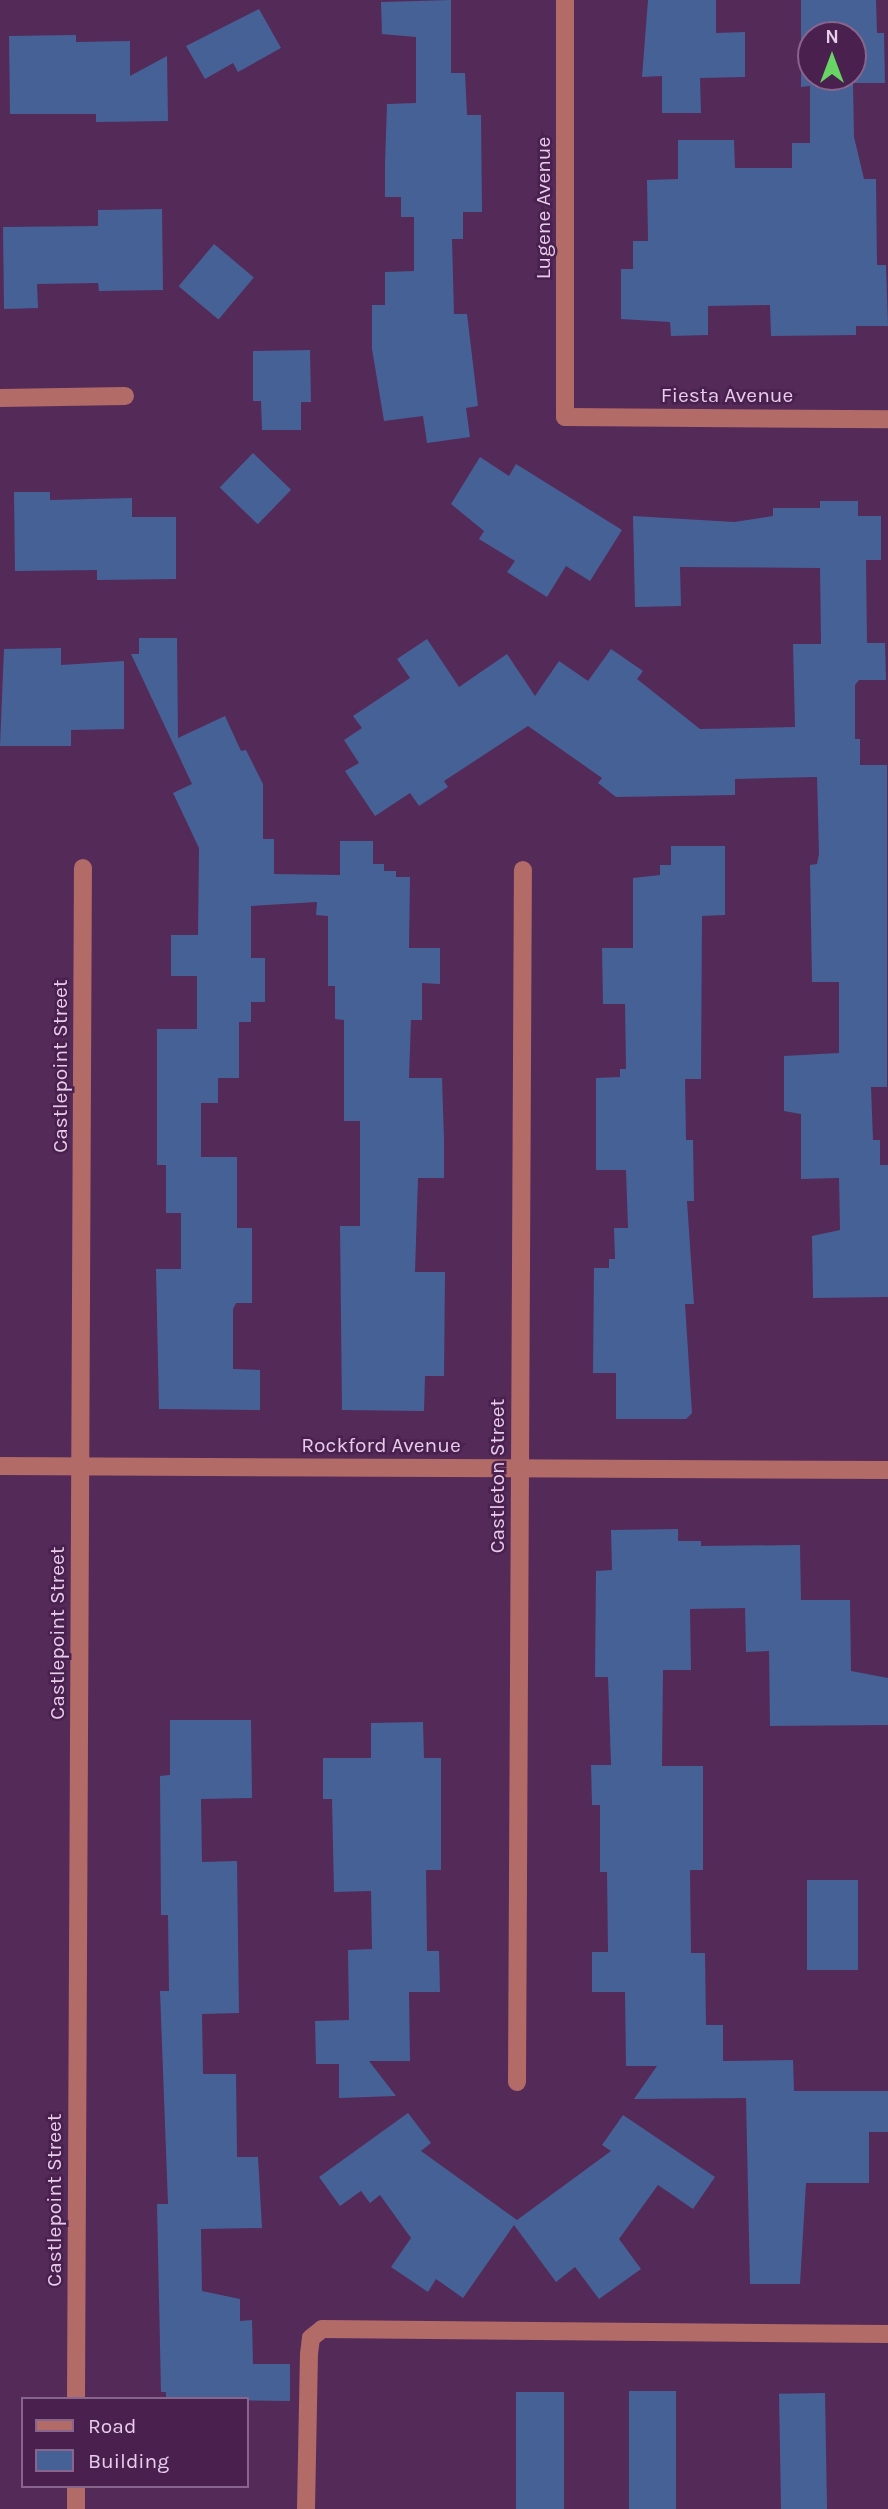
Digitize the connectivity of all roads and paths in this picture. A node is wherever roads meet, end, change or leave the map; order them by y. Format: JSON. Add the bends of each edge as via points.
{"nodes":[{"id":1,"x":565,"y":0,"type":"edge"},
{"id":2,"x":125,"y":396,"type":"dead end"},
{"id":3,"x":0,"y":398,"type":"edge"},
{"id":4,"x":565,"y":417,"type":"joint"},
{"id":5,"x":888,"y":419,"type":"edge"},
{"id":6,"x":83,"y":868,"type":"dead end"},
{"id":7,"x":523,"y":870,"type":"dead end"},
{"id":8,"x":0,"y":1466,"type":"edge"},
{"id":9,"x":80,"y":1466,"type":"junction"},
{"id":10,"x":520,"y":1468,"type":"junction"},
{"id":11,"x":888,"y":1470,"type":"edge"},
{"id":12,"x":517,"y":2082,"type":"dead end"},
{"id":13,"x":888,"y":2334,"type":"edge"},
{"id":14,"x":76,"y":2397,"type":"edge"},
{"id":15,"x":76,"y":2488,"type":"edge"},
{"id":16,"x":76,"y":2509,"type":"edge"},
{"id":17,"x":306,"y":2509,"type":"edge"}],
"edges":[{"from":1,"to":4,"type":"street","name":"Lugene Avenue"},
{"from":2,"to":3,"type":"street"},
{"from":4,"to":5,"type":"street","name":"Fiesta Avenue"},
{"from":6,"to":9,"type":"street","name":"Castlepoint Street"},
{"from":7,"to":10,"type":"street","name":"Castleton Street"},
{"from":8,"to":9,"type":"street","name":"Rockford Avenue"},
{"from":9,"to":10,"type":"street","name":"Rockford Avenue"},
{"from":9,"to":14,"type":"street","name":"Castlepoint Street"},
{"from":10,"to":11,"type":"street","name":"Rockford Avenue"},
{"from":10,"to":12,"type":"street","name":"Castleton Street"},
{"from":13,"to":17,"type":"street","via":[[321,2329],[311,2338],[309,2354]]},
{"from":15,"to":16,"type":"street"}]}
